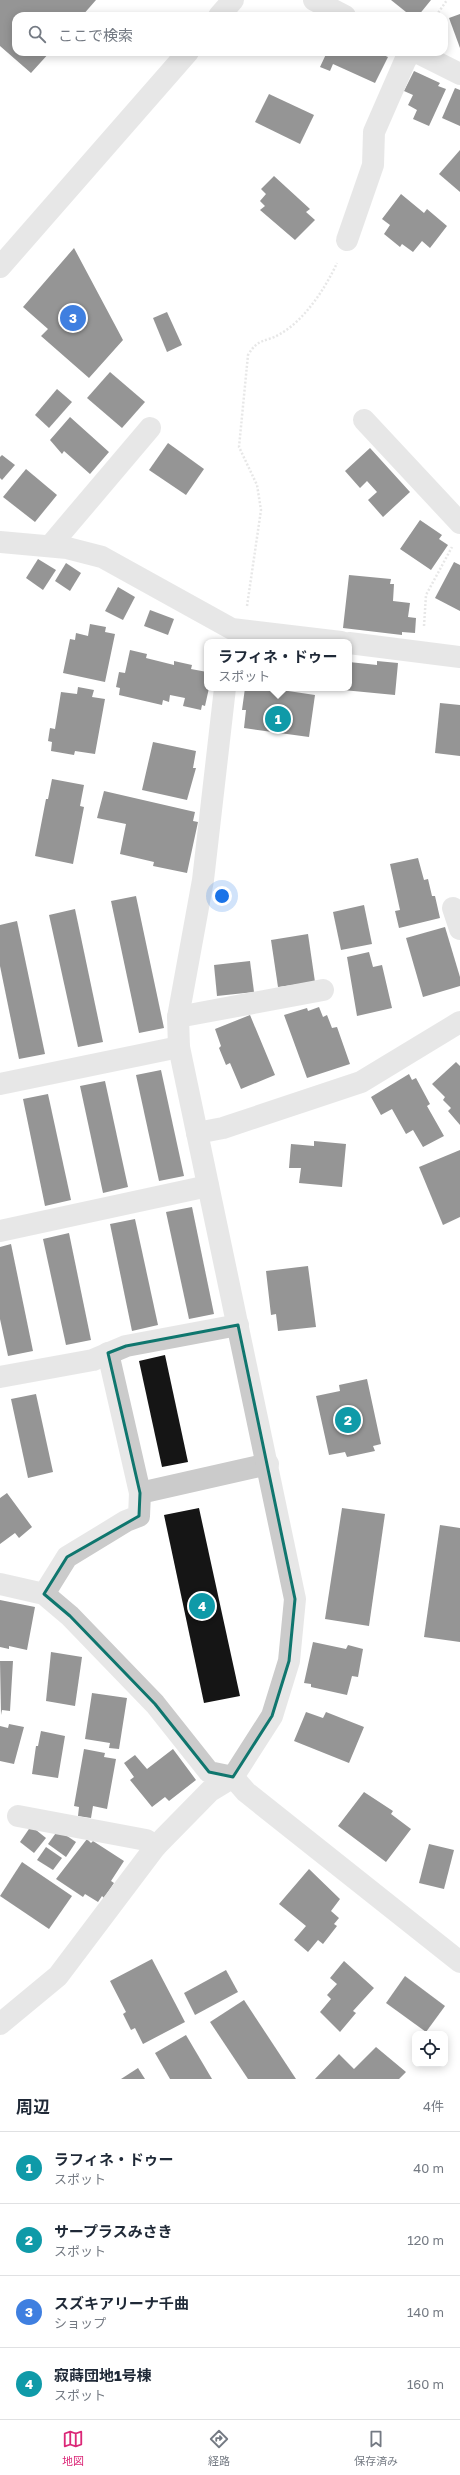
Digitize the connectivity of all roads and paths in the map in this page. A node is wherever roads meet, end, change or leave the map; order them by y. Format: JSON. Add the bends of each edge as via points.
{"nodes":[{"id":1,"x":233,"y":0,"type":"edge"},
{"id":2,"x":314,"y":0,"type":"edge"},
{"id":3,"x":447,"y":0,"type":"edge"},
{"id":4,"x":222,"y":12,"type":"edge"},
{"id":5,"x":337,"y":12,"type":"edge"},
{"id":6,"x":439,"y":12,"type":"edge"},
{"id":7,"x":185,"y":56,"type":"edge"},
{"id":8,"x":408,"y":56,"type":"edge"},
{"id":9,"x":424,"y":56,"type":"edge"},
{"id":10,"x":460,"y":74,"type":"edge"},
{"id":11,"x":347,"y":240,"type":"joint"},
{"id":12,"x":0,"y":267,"type":"edge"},
{"id":13,"x":364,"y":420,"type":"dead end"},
{"id":14,"x":150,"y":428,"type":"dead end"},
{"id":15,"x":460,"y":523,"type":"edge"},
{"id":16,"x":0,"y":542,"type":"edge"},
{"id":17,"x":50,"y":546,"type":"junction"},
{"id":18,"x":452,"y":546,"type":"dead end"},
{"id":19,"x":232,"y":635,"type":"edge"},
{"id":20,"x":294,"y":639,"type":"edge"},
{"id":21,"x":352,"y":643,"type":"edge"},
{"id":22,"x":422,"y":652,"type":"junction"},
{"id":23,"x":460,"y":657,"type":"edge"},
{"id":24,"x":225,"y":691,"type":"edge"},
{"id":25,"x":453,"y":908,"type":"dead end"},
{"id":26,"x":460,"y":929,"type":"edge"},
{"id":27,"x":323,"y":990,"type":"dead end"},
{"id":28,"x":178,"y":1017,"type":"junction"},
{"id":29,"x":456,"y":1031,"type":"edge"},
{"id":30,"x":179,"y":1047,"type":"junction"},
{"id":31,"x":0,"y":1084,"type":"edge"},
{"id":32,"x":197,"y":1133,"type":"junction"},
{"id":33,"x":208,"y":1186,"type":"junction"},
{"id":34,"x":0,"y":1231,"type":"edge"},
{"id":35,"x":238,"y":1325,"type":"junction"},
{"id":36,"x":108,"y":1353,"type":"junction"},
{"id":37,"x":0,"y":1377,"type":"edge"},
{"id":38,"x":268,"y":1464,"type":"junction"},
{"id":39,"x":140,"y":1494,"type":"junction"},
{"id":40,"x":0,"y":1584,"type":"edge"},
{"id":41,"x":44,"y":1594,"type":"junction"},
{"id":42,"x":233,"y":1777,"type":"junction"},
{"id":43,"x":18,"y":1816,"type":"dead end"},
{"id":44,"x":156,"y":1846,"type":"junction"},
{"id":45,"x":460,"y":1962,"type":"edge"},
{"id":46,"x":0,"y":2024,"type":"edge"}],
"edges":[{"from":1,"to":4,"type":"street"},
{"from":2,"to":5,"type":"street"},
{"from":3,"to":6,"type":"path"},
{"from":7,"to":12,"type":"street"},
{"from":8,"to":11,"type":"street","via":[[374,132],[373,165]]},
{"from":9,"to":10,"type":"street"},
{"from":11,"to":19,"type":"path","via":[[332,274],[304,314],[281,334],[255,344],[248,355],[239,447],[256,485],[262,510],[245,619]]},
{"from":13,"to":15,"type":"street"},
{"from":14,"to":17,"type":"street"},
{"from":16,"to":17,"type":"street"},
{"from":17,"to":19,"type":"street","via":[[102,557]]},
{"from":18,"to":22,"type":"path","via":[[426,595]]},
{"from":19,"to":20,"type":"street"},
{"from":21,"to":22,"type":"street"},
{"from":22,"to":23,"type":"street"},
{"from":24,"to":28,"type":"street","via":[[203,880]]},
{"from":25,"to":26,"type":"street"},
{"from":27,"to":28,"type":"street"},
{"from":28,"to":30,"type":"street"},
{"from":29,"to":32,"type":"street","via":[[361,1082],[223,1128]]},
{"from":30,"to":31,"type":"street"},
{"from":30,"to":32,"type":"street"},
{"from":32,"to":33,"type":"street"},
{"from":33,"to":34,"type":"street"},
{"from":33,"to":35,"type":"street"},
{"from":35,"to":36,"type":"street","via":[[126,1346]]},
{"from":35,"to":38,"type":"street"},
{"from":36,"to":37,"type":"street","via":[[93,1360]]},
{"from":36,"to":39,"type":"street"},
{"from":38,"to":39,"type":"street"},
{"from":38,"to":42,"type":"street","via":[[295,1599],[290,1654],[272,1716]]},
{"from":39,"to":41,"type":"street","via":[[139,1516],[126,1521],[67,1557]]},
{"from":40,"to":41,"type":"street"},
{"from":41,"to":42,"type":"street","via":[[70,1616],[155,1704],[209,1772]]},
{"from":42,"to":44,"type":"street","via":[[210,1791]]},
{"from":42,"to":45,"type":"street","via":[[246,1792]]},
{"from":43,"to":44,"type":"street","via":[[146,1840]]},
{"from":44,"to":46,"type":"street","via":[[58,1976]]}]}
